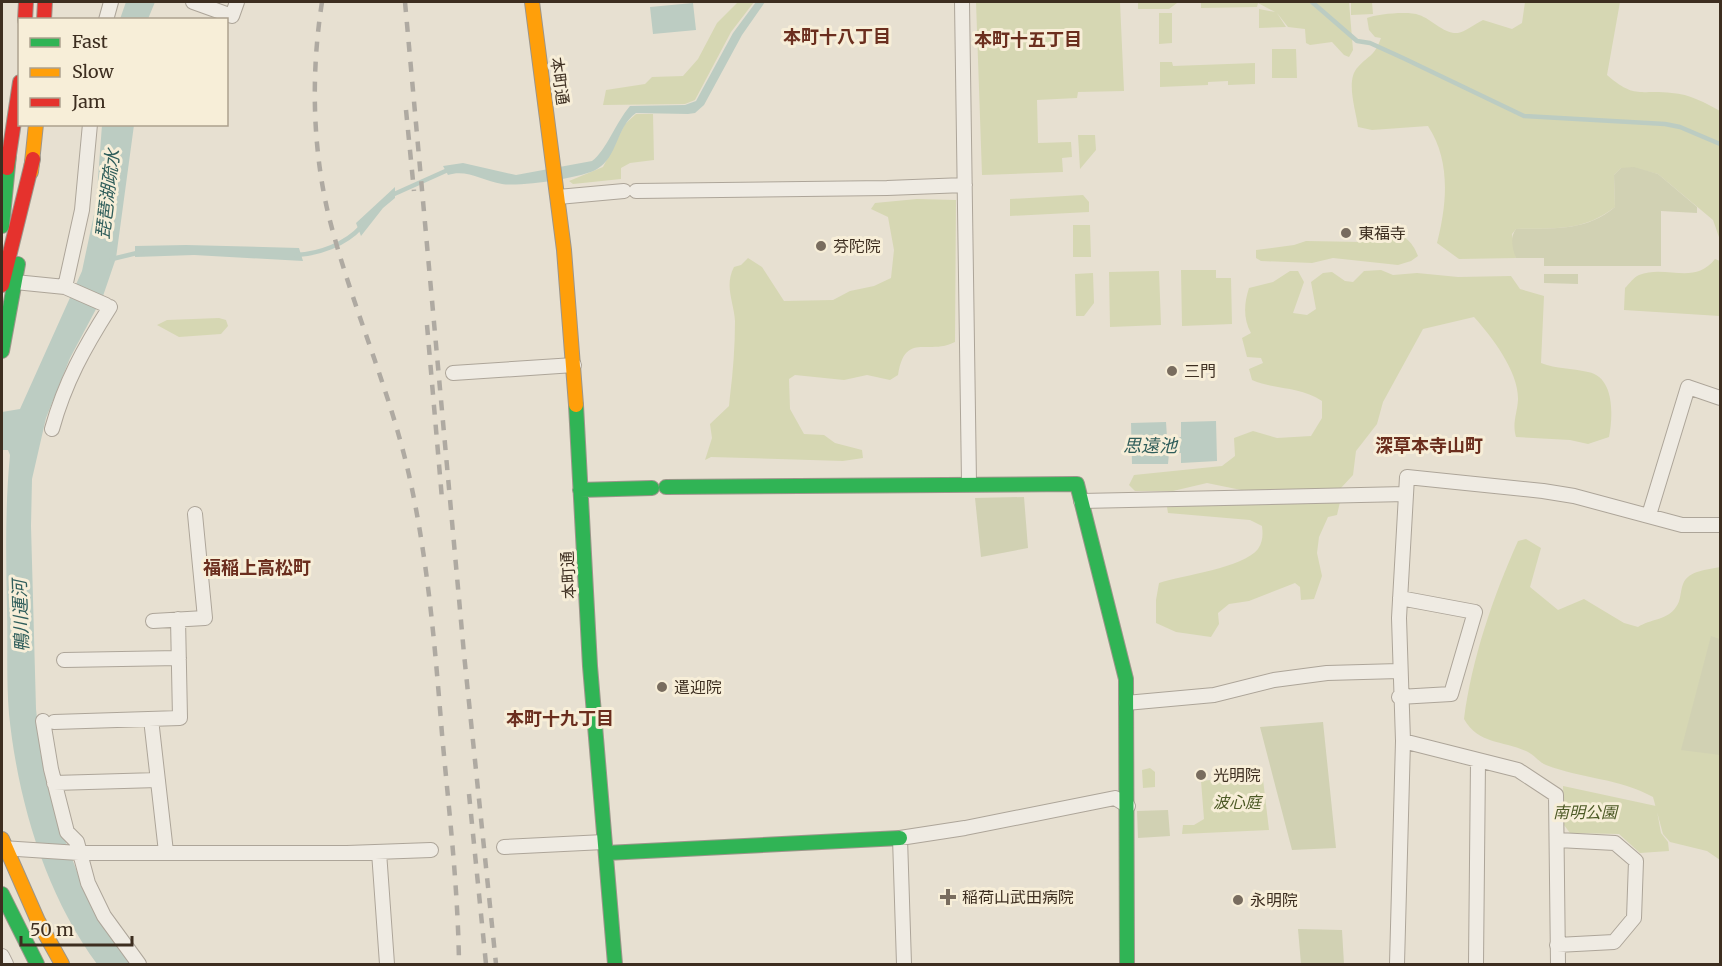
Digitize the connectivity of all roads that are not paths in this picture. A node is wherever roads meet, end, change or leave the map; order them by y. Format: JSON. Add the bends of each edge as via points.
{"nodes":[{"id":1,"x":26,"y":2,"type":"edge"},
{"id":2,"x":45,"y":2,"type":"edge"},
{"id":3,"x":111,"y":2,"type":"edge"},
{"id":4,"x":193,"y":2,"type":"edge"},
{"id":5,"x":237,"y":2,"type":"edge"},
{"id":6,"x":532,"y":2,"type":"edge"},
{"id":7,"x":962,"y":2,"type":"edge"},
{"id":8,"x":25,"y":18,"type":"edge"},
{"id":9,"x":44,"y":18,"type":"edge"},
{"id":10,"x":107,"y":18,"type":"edge"},
{"id":11,"x":18,"y":95,"type":"edge"},
{"id":12,"x":36,"y":126,"type":"edge"},
{"id":13,"x":90,"y":126,"type":"edge"},
{"id":14,"x":9,"y":155,"type":"junction"},
{"id":15,"x":965,"y":185,"type":"junction"},
{"id":16,"x":558,"y":190,"type":"junction"},
{"id":17,"x":2,"y":191,"type":"edge"},
{"id":18,"x":2,"y":227,"type":"edge"},
{"id":19,"x":8,"y":283,"type":"edge"},
{"id":20,"x":68,"y":288,"type":"junction"},
{"id":21,"x":2,"y":351,"type":"edge"},
{"id":22,"x":574,"y":365,"type":"junction"},
{"id":23,"x":453,"y":373,"type":"dead end"},
{"id":24,"x":1720,"y":398,"type":"edge"},
{"id":25,"x":52,"y":429,"type":"dead end"},
{"id":26,"x":969,"y":482,"type":"junction"},
{"id":27,"x":580,"y":490,"type":"junction"},
{"id":28,"x":1406,"y":495,"type":"junction"},
{"id":29,"x":1081,"y":501,"type":"junction"},
{"id":30,"x":195,"y":514,"type":"dead end"},
{"id":31,"x":1649,"y":515,"type":"junction"},
{"id":32,"x":1720,"y":525,"type":"edge"},
{"id":33,"x":1400,"y":598,"type":"junction"},
{"id":34,"x":178,"y":619,"type":"junction"},
{"id":35,"x":153,"y":621,"type":"dead end"},
{"id":36,"x":179,"y":658,"type":"junction"},
{"id":37,"x":64,"y":660,"type":"dead end"},
{"id":38,"x":1399,"y":671,"type":"junction"},
{"id":39,"x":1400,"y":697,"type":"junction"},
{"id":40,"x":1126,"y":703,"type":"junction"},
{"id":41,"x":151,"y":718,"type":"junction"},
{"id":42,"x":1403,"y":741,"type":"junction"},
{"id":43,"x":1479,"y":761,"type":"junction"},
{"id":44,"x":158,"y":780,"type":"junction"},
{"id":45,"x":54,"y":783,"type":"junction"},
{"id":46,"x":1128,"y":806,"type":"junction"},
{"id":47,"x":900,"y":838,"type":"junction"},
{"id":48,"x":1558,"y":840,"type":"junction"},
{"id":49,"x":3,"y":845,"type":"edge"},
{"id":50,"x":504,"y":847,"type":"dead end"},
{"id":51,"x":605,"y":848,"type":"junction"},
{"id":52,"x":431,"y":849,"type":"dead end"},
{"id":53,"x":77,"y":852,"type":"junction"},
{"id":54,"x":166,"y":852,"type":"junction"},
{"id":55,"x":380,"y":852,"type":"junction"},
{"id":56,"x":2,"y":894,"type":"edge"},
{"id":57,"x":1557,"y":945,"type":"junction"},
{"id":58,"x":38,"y":964,"type":"edge"},
{"id":59,"x":62,"y":964,"type":"edge"},
{"id":60,"x":139,"y":964,"type":"edge"},
{"id":61,"x":387,"y":964,"type":"edge"},
{"id":62,"x":615,"y":964,"type":"edge"},
{"id":63,"x":904,"y":964,"type":"edge"},
{"id":64,"x":1127,"y":964,"type":"edge"},
{"id":65,"x":1397,"y":964,"type":"edge"},
{"id":66,"x":1476,"y":964,"type":"edge"},
{"id":67,"x":1558,"y":964,"type":"edge"}],
"edges":[{"from":1,"to":8,"type":"main road"},
{"from":2,"to":9,"type":"main road"},
{"from":3,"to":10,"type":"street"},
{"from":4,"to":5,"type":"street","via":[[232,16]]},
{"from":6,"to":16,"type":"main road","name":"本町通"},
{"from":7,"to":15,"type":"street"},
{"from":11,"to":14,"type":"main road"},
{"from":12,"to":19,"type":"main road"},
{"from":13,"to":20,"type":"street","via":[[82,210]]},
{"from":14,"to":17,"type":"main road"},
{"from":14,"to":18,"type":"main road"},
{"from":15,"to":16,"type":"street"},
{"from":15,"to":26,"type":"street"},
{"from":16,"to":22,"type":"main road","name":"本町通"},
{"from":19,"to":20,"type":"street"},
{"from":19,"to":21,"type":"main road"},
{"from":20,"to":25,"type":"street","via":[[108,306],[76,361]]},
{"from":22,"to":23,"type":"street"},
{"from":22,"to":27,"type":"main road","name":"本町通"},
{"from":24,"to":31,"type":"street","via":[[1688,387]]},
{"from":26,"to":27,"type":"main road"},
{"from":26,"to":29,"type":"main road","via":[[1075,482]]},
{"from":27,"to":51,"type":"main road","name":"本町通"},
{"from":28,"to":29,"type":"street"},
{"from":28,"to":31,"type":"street","via":[[1407,477],[1440,479],[1575,496]]},
{"from":28,"to":33,"type":"street"},
{"from":29,"to":40,"type":"main road","via":[[1126,680]]},
{"from":30,"to":34,"type":"street","via":[[205,618]]},
{"from":31,"to":32,"type":"street","via":[[1682,525]]},
{"from":33,"to":38,"type":"street"},
{"from":33,"to":39,"type":"street","via":[[1475,612],[1451,694]]},
{"from":34,"to":35,"type":"street"},
{"from":34,"to":36,"type":"street"},
{"from":36,"to":37,"type":"street"},
{"from":36,"to":41,"type":"street","via":[[180,718]]},
{"from":38,"to":39,"type":"street"},
{"from":38,"to":40,"type":"street","via":[[1327,673],[1274,680],[1214,695]]},
{"from":39,"to":42,"type":"street"},
{"from":40,"to":46,"type":"main road"},
{"from":41,"to":44,"type":"street"},
{"from":41,"to":45,"type":"street","via":[[49,721]]},
{"from":42,"to":43,"type":"street"},
{"from":42,"to":65,"type":"street"},
{"from":43,"to":48,"type":"street","via":[[1518,770],[1556,795]]},
{"from":43,"to":66,"type":"street"},
{"from":44,"to":45,"type":"street"},
{"from":44,"to":54,"type":"street"},
{"from":45,"to":53,"type":"street","via":[[67,832],[76,842]]},
{"from":46,"to":47,"type":"street","via":[[1116,798]]},
{"from":46,"to":64,"type":"main road"},
{"from":47,"to":51,"type":"main road"},
{"from":47,"to":63,"type":"street"},
{"from":48,"to":57,"type":"street"},
{"from":48,"to":57,"type":"street","via":[[1615,843],[1636,861],[1634,918],[1614,942]]},
{"from":49,"to":53,"type":"street"},
{"from":49,"to":59,"type":"main road"},
{"from":50,"to":51,"type":"street"},
{"from":51,"to":62,"type":"main road","name":"本町通"},
{"from":52,"to":55,"type":"street"},
{"from":53,"to":54,"type":"street"},
{"from":53,"to":60,"type":"street","via":[[104,916]]},
{"from":54,"to":55,"type":"street"},
{"from":55,"to":61,"type":"street"},
{"from":56,"to":58,"type":"main road"},
{"from":57,"to":67,"type":"street"}]}
